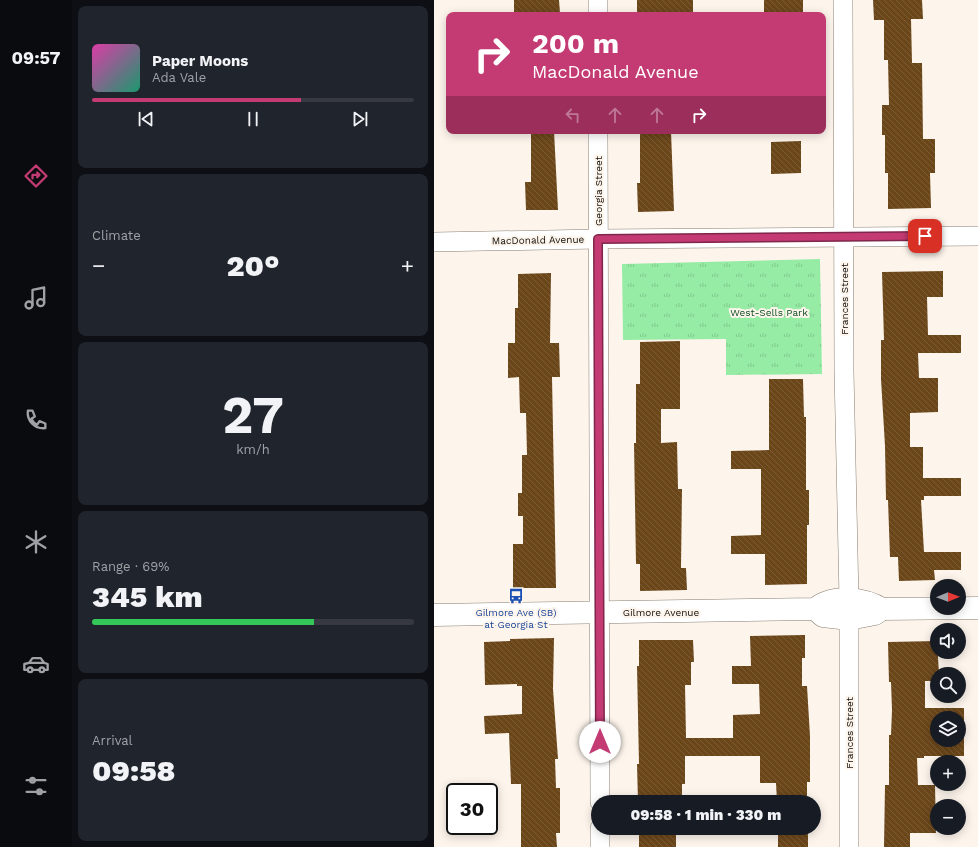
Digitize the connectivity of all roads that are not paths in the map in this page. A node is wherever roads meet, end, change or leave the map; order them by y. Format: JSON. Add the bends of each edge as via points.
{"nodes":[{"id":1,"x":598,"y":0,"type":"edge"},
{"id":2,"x":842,"y":0,"type":"edge"},
{"id":3,"x":598,"y":12,"type":"edge"},
{"id":4,"x":598,"y":134,"type":"edge"},
{"id":5,"x":844,"y":236,"type":"junction"},
{"id":6,"x":978,"y":236,"type":"edge"},
{"id":7,"x":598,"y":239,"type":"junction"},
{"id":8,"x":434,"y":242,"type":"edge"},
{"id":9,"x":978,"y":608,"type":"edge"},
{"id":10,"x":849,"y":609,"type":"junction"},
{"id":11,"x":600,"y":612,"type":"junction"},
{"id":12,"x":434,"y":615,"type":"edge"},
{"id":13,"x":600,"y":795,"type":"edge"},
{"id":14,"x":600,"y":835,"type":"edge"},
{"id":15,"x":600,"y":847,"type":"edge"},
{"id":16,"x":849,"y":847,"type":"edge"}],
"edges":[{"from":1,"to":3,"type":"street"},
{"from":2,"to":5,"type":"street","name":"Frances Street"},
{"from":4,"to":7,"type":"street","name":"Georgia Street"},
{"from":5,"to":6,"type":"street","name":"MacDonald Avenue"},
{"from":5,"to":7,"type":"street","name":"MacDonald Avenue"},
{"from":5,"to":10,"type":"street","name":"Frances Street"},
{"from":7,"to":8,"type":"street","name":"MacDonald Avenue"},
{"from":7,"to":11,"type":"street","name":"Georgia Street"},
{"from":9,"to":10,"type":"street","name":"Gilmore Avenue","via":[[882,609],[875,614]]},
{"from":10,"to":11,"type":"street","name":"Gilmore Avenue","via":[[823,616],[815,609]]},
{"from":10,"to":16,"type":"street","name":"Frances Street"},
{"from":11,"to":12,"type":"street","name":"Gilmore Avenue"},
{"from":11,"to":13,"type":"street","name":"Georgia Street"},
{"from":14,"to":15,"type":"street"}]}
